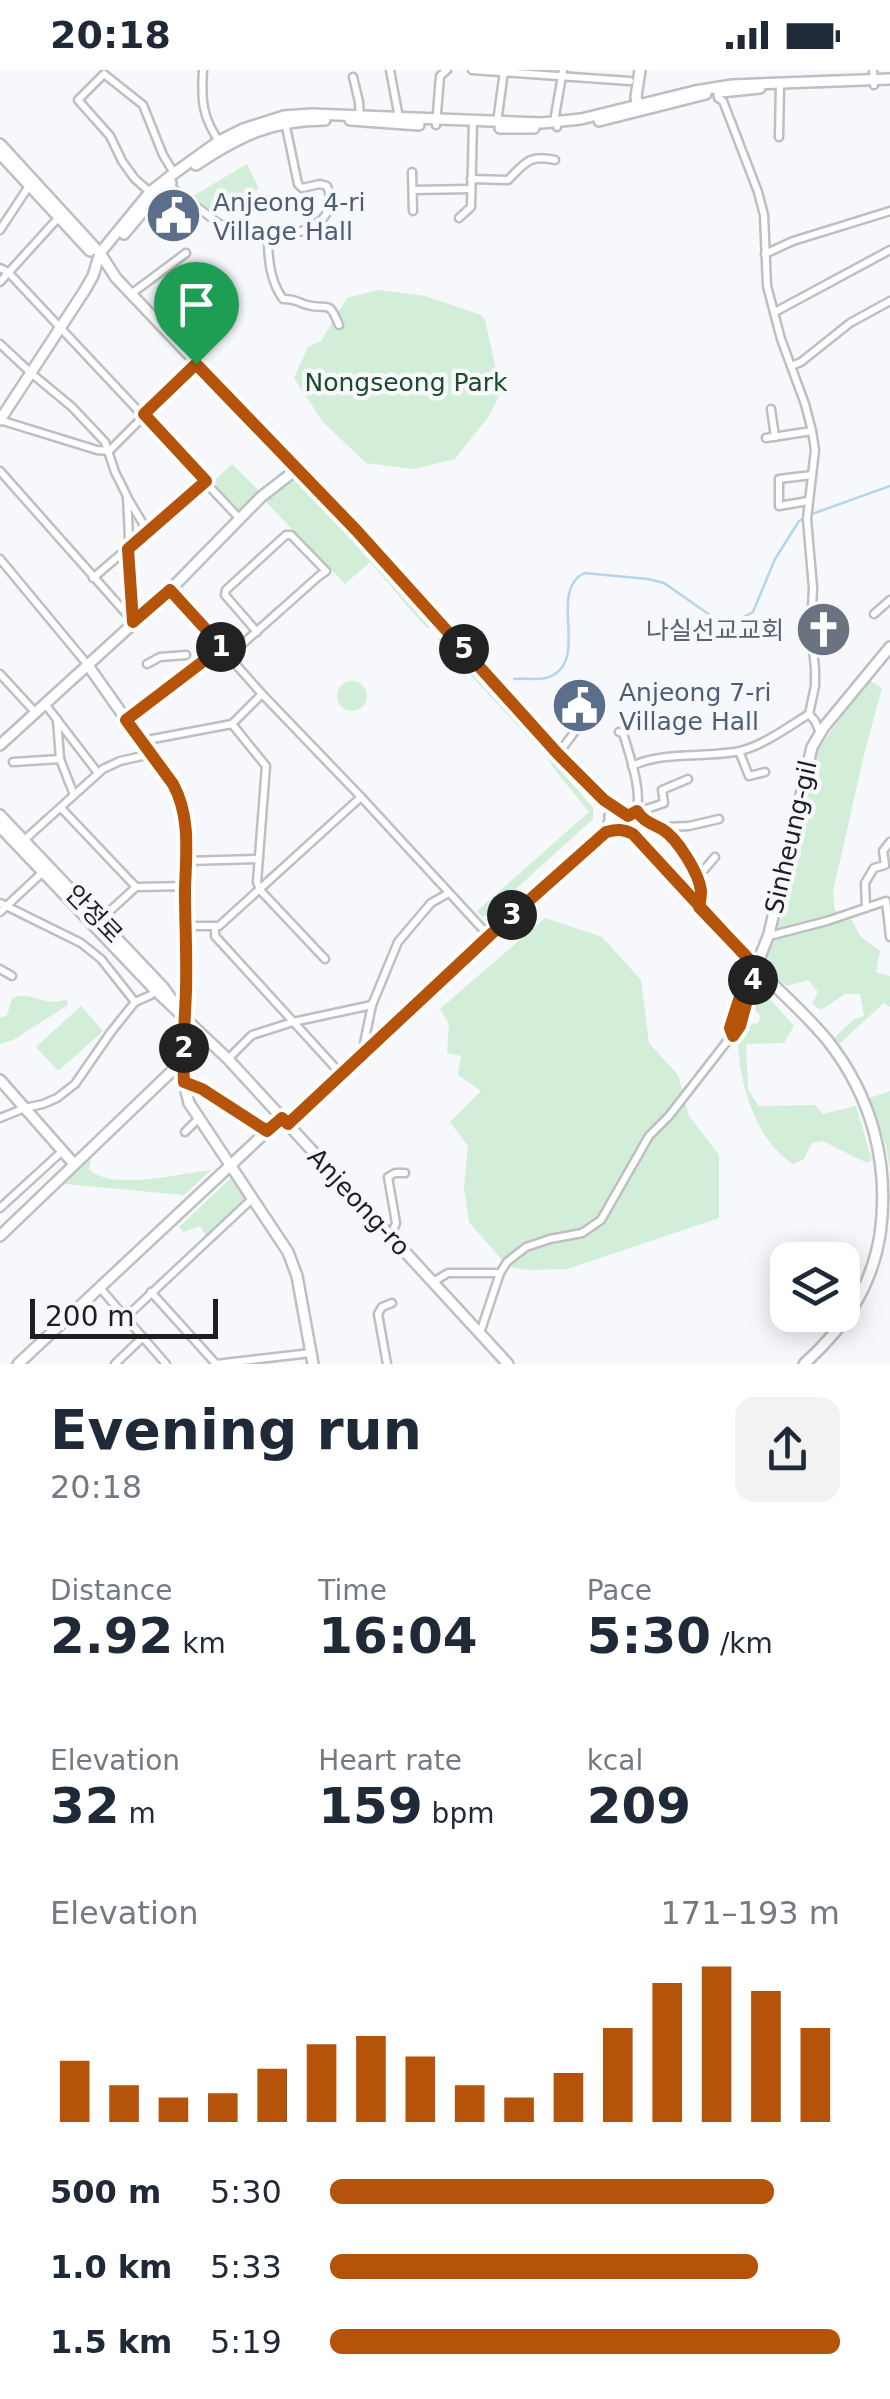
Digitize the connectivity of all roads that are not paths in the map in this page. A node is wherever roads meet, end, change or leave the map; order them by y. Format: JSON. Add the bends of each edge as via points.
{"nodes":[{"id":1,"x":203,"y":70,"type":"edge"},
{"id":2,"x":390,"y":70,"type":"edge"},
{"id":3,"x":448,"y":70,"type":"edge"},
{"id":4,"x":472,"y":70,"type":"edge"},
{"id":5,"x":640,"y":70,"type":"edge"},
{"id":6,"x":504,"y":71,"type":"edge"},
{"id":7,"x":563,"y":72,"type":"edge"},
{"id":8,"x":353,"y":76,"type":"dead end"},
{"id":9,"x":874,"y":78,"type":"edge"},
{"id":10,"x":630,"y":80,"type":"dead end"},
{"id":11,"x":890,"y":82,"type":"edge"},
{"id":12,"x":780,"y":84,"type":"junction"},
{"id":13,"x":717,"y":90,"type":"junction"},
{"id":14,"x":638,"y":108,"type":"junction"},
{"id":15,"x":360,"y":118,"type":"junction"},
{"id":16,"x":284,"y":119,"type":"junction"},
{"id":17,"x":399,"y":120,"type":"junction"},
{"id":18,"x":436,"y":122,"type":"junction"},
{"id":19,"x":473,"y":124,"type":"junction"},
{"id":20,"x":556,"y":124,"type":"junction"},
{"id":21,"x":497,"y":125,"type":"junction"},
{"id":22,"x":780,"y":137,"type":"dead end"},
{"id":23,"x":0,"y":144,"type":"edge"},
{"id":24,"x":221,"y":144,"type":"junction"},
{"id":25,"x":0,"y":154,"type":"edge"},
{"id":26,"x":554,"y":160,"type":"dead end"},
{"id":27,"x":412,"y":172,"type":"dead end"},
{"id":28,"x":169,"y":180,"type":"junction"},
{"id":29,"x":471,"y":180,"type":"junction"},
{"id":30,"x":29,"y":186,"type":"junction"},
{"id":31,"x":471,"y":189,"type":"junction"},
{"id":32,"x":413,"y":190,"type":"junction"},
{"id":33,"x":150,"y":192,"type":"junction"},
{"id":34,"x":413,"y":211,"type":"dead end"},
{"id":35,"x":890,"y":212,"type":"edge"},
{"id":36,"x":60,"y":216,"type":"junction"},
{"id":37,"x":459,"y":218,"type":"dead end"},
{"id":38,"x":0,"y":230,"type":"edge"},
{"id":39,"x":268,"y":237,"type":"junction"},
{"id":40,"x":890,"y":250,"type":"edge"},
{"id":41,"x":186,"y":252,"type":"dead end"},
{"id":42,"x":765,"y":254,"type":"junction"},
{"id":43,"x":100,"y":258,"type":"junction"},
{"id":44,"x":4,"y":270,"type":"edge"},
{"id":45,"x":0,"y":282,"type":"edge"},
{"id":46,"x":227,"y":292,"type":"dead end"},
{"id":47,"x":131,"y":294,"type":"junction"},
{"id":48,"x":890,"y":301,"type":"edge"},
{"id":49,"x":774,"y":312,"type":"junction"},
{"id":50,"x":339,"y":325,"type":"dead end"},
{"id":51,"x":59,"y":327,"type":"junction"},
{"id":52,"x":162,"y":328,"type":"junction"},
{"id":53,"x":0,"y":344,"type":"edge"},
{"id":54,"x":196,"y":364,"type":"junction"},
{"id":55,"x":791,"y":366,"type":"junction"},
{"id":56,"x":31,"y":373,"type":"junction"},
{"id":57,"x":771,"y":409,"type":"dead end"},
{"id":58,"x":144,"y":414,"type":"junction"},
{"id":59,"x":0,"y":420,"type":"edge"},
{"id":60,"x":812,"y":431,"type":"junction"},
{"id":61,"x":109,"y":451,"type":"junction"},
{"id":62,"x":297,"y":469,"type":"junction"},
{"id":63,"x":0,"y":471,"type":"edge"},
{"id":64,"x":812,"y":474,"type":"junction"},
{"id":65,"x":206,"y":481,"type":"junction"},
{"id":66,"x":127,"y":496,"type":"junction"},
{"id":67,"x":808,"y":500,"type":"junction"},
{"id":68,"x":239,"y":518,"type":"junction"},
{"id":69,"x":148,"y":532,"type":"junction"},
{"id":70,"x":128,"y":549,"type":"junction"},
{"id":71,"x":0,"y":559,"type":"edge"},
{"id":72,"x":94,"y":578,"type":"junction"},
{"id":73,"x":170,"y":590,"type":"junction"},
{"id":74,"x":890,"y":600,"type":"edge"},
{"id":75,"x":874,"y":614,"type":"dead end"},
{"id":76,"x":133,"y":622,"type":"junction"},
{"id":77,"x":256,"y":632,"type":"junction"},
{"id":78,"x":222,"y":647,"type":"junction"},
{"id":79,"x":890,"y":647,"type":"edge"},
{"id":80,"x":186,"y":655,"type":"dead end"},
{"id":81,"x":230,"y":656,"type":"junction"},
{"id":82,"x":87,"y":664,"type":"junction"},
{"id":83,"x":147,"y":664,"type":"dead end"},
{"id":84,"x":0,"y":674,"type":"edge"},
{"id":85,"x":262,"y":694,"type":"junction"},
{"id":86,"x":597,"y":702,"type":"dead end"},
{"id":87,"x":44,"y":703,"type":"junction"},
{"id":88,"x":35,"y":712,"type":"junction"},
{"id":89,"x":809,"y":714,"type":"junction"},
{"id":90,"x":57,"y":719,"type":"junction"},
{"id":91,"x":126,"y":720,"type":"junction"},
{"id":92,"x":232,"y":724,"type":"junction"},
{"id":93,"x":618,"y":732,"type":"dead end"},
{"id":94,"x":820,"y":733,"type":"junction"},
{"id":95,"x":140,"y":741,"type":"junction"},
{"id":96,"x":0,"y":745,"type":"edge"},
{"id":97,"x":739,"y":751,"type":"junction"},
{"id":98,"x":150,"y":754,"type":"junction"},
{"id":99,"x":558,"y":754,"type":"junction"},
{"id":100,"x":60,"y":758,"type":"junction"},
{"id":101,"x":13,"y":762,"type":"dead end"},
{"id":102,"x":632,"y":766,"type":"junction"},
{"id":103,"x":765,"y":772,"type":"dead end"},
{"id":104,"x":98,"y":773,"type":"junction"},
{"id":105,"x":688,"y":779,"type":"dead end"},
{"id":106,"x":74,"y":795,"type":"junction"},
{"id":107,"x":361,"y":797,"type":"junction"},
{"id":108,"x":61,"y":808,"type":"junction"},
{"id":109,"x":0,"y":816,"type":"edge"},
{"id":110,"x":719,"y":819,"type":"dead end"},
{"id":111,"x":621,"y":820,"type":"junction"},
{"id":112,"x":0,"y":827,"type":"edge"},
{"id":113,"x":664,"y":830,"type":"junction"},
{"id":114,"x":890,"y":842,"type":"edge"},
{"id":115,"x":21,"y":843,"type":"junction"},
{"id":116,"x":715,"y":857,"type":"dead end"},
{"id":117,"x":259,"y":859,"type":"junction"},
{"id":118,"x":187,"y":861,"type":"junction"},
{"id":119,"x":46,"y":869,"type":"junction"},
{"id":120,"x":697,"y":878,"type":"junction"},
{"id":121,"x":186,"y":886,"type":"junction"},
{"id":122,"x":136,"y":888,"type":"junction"},
{"id":123,"x":260,"y":890,"type":"junction"},
{"id":124,"x":450,"y":893,"type":"junction"},
{"id":125,"x":888,"y":900,"type":"edge"},
{"id":126,"x":4,"y":904,"type":"edge"},
{"id":127,"x":699,"y":907,"type":"junction"},
{"id":128,"x":866,"y":908,"type":"junction"},
{"id":129,"x":0,"y":912,"type":"edge"},
{"id":130,"x":97,"y":922,"type":"junction"},
{"id":131,"x":185,"y":926,"type":"junction"},
{"id":132,"x":215,"y":926,"type":"junction"},
{"id":133,"x":768,"y":934,"type":"junction"},
{"id":134,"x":489,"y":936,"type":"junction"},
{"id":135,"x":890,"y":937,"type":"edge"},
{"id":136,"x":325,"y":959,"type":"dead end"},
{"id":137,"x":751,"y":962,"type":"junction"},
{"id":138,"x":0,"y":970,"type":"edge"},
{"id":139,"x":12,"y":976,"type":"dead end"},
{"id":140,"x":155,"y":990,"type":"junction"},
{"id":141,"x":135,"y":1002,"type":"junction"},
{"id":142,"x":372,"y":1005,"type":"junction"},
{"id":143,"x":183,"y":1016,"type":"junction"},
{"id":144,"x":293,"y":1022,"type":"junction"},
{"id":145,"x":362,"y":1054,"type":"junction"},
{"id":146,"x":228,"y":1059,"type":"junction"},
{"id":147,"x":342,"y":1074,"type":"junction"},
{"id":148,"x":184,"y":1077,"type":"junction"},
{"id":149,"x":0,"y":1080,"type":"edge"},
{"id":150,"x":25,"y":1108,"type":"junction"},
{"id":151,"x":0,"y":1118,"type":"edge"},
{"id":152,"x":199,"y":1118,"type":"junction"},
{"id":153,"x":285,"y":1121,"type":"junction"},
{"id":154,"x":267,"y":1131,"type":"junction"},
{"id":155,"x":186,"y":1132,"type":"dead end"},
{"id":156,"x":58,"y":1155,"type":"dead end"},
{"id":157,"x":74,"y":1164,"type":"junction"},
{"id":158,"x":230,"y":1165,"type":"junction"},
{"id":159,"x":405,"y":1173,"type":"dead end"},
{"id":160,"x":253,"y":1198,"type":"junction"},
{"id":161,"x":0,"y":1208,"type":"edge"},
{"id":162,"x":0,"y":1236,"type":"edge"},
{"id":163,"x":390,"y":1236,"type":"junction"},
{"id":164,"x":500,"y":1273,"type":"junction"},
{"id":165,"x":433,"y":1282,"type":"junction"},
{"id":166,"x":100,"y":1288,"type":"junction"},
{"id":167,"x":151,"y":1292,"type":"junction"},
{"id":168,"x":392,"y":1302,"type":"dead end"},
{"id":169,"x":126,"y":1317,"type":"junction"},
{"id":170,"x":480,"y":1334,"type":"junction"},
{"id":171,"x":143,"y":1338,"type":"junction"},
{"id":172,"x":312,"y":1358,"type":"edge"},
{"id":173,"x":18,"y":1364,"type":"edge"},
{"id":174,"x":115,"y":1364,"type":"edge"},
{"id":175,"x":166,"y":1364,"type":"edge"},
{"id":176,"x":216,"y":1364,"type":"edge"},
{"id":177,"x":387,"y":1364,"type":"edge"},
{"id":178,"x":508,"y":1364,"type":"edge"},
{"id":179,"x":804,"y":1364,"type":"edge"}],
"edges":[{"from":1,"to":24,"type":"street","via":[[201,96]]},
{"from":2,"to":17,"type":"street"},
{"from":3,"to":18,"type":"street","via":[[440,76]]},
{"from":4,"to":6,"type":"street"},
{"from":5,"to":14,"type":"street"},
{"from":6,"to":7,"type":"street"},
{"from":6,"to":21,"type":"street"},
{"from":7,"to":10,"type":"street"},
{"from":7,"to":20,"type":"street"},
{"from":8,"to":15,"type":"street"},
{"from":9,"to":11,"type":"street"},
{"from":9,"to":12,"type":"street"},
{"from":12,"to":13,"type":"street"},
{"from":12,"to":22,"type":"street"},
{"from":13,"to":14,"type":"street"},
{"from":13,"to":42,"type":"street","via":[[758,192]]},
{"from":14,"to":20,"type":"street"},
{"from":15,"to":16,"type":"street"},
{"from":15,"to":17,"type":"street"},
{"from":16,"to":24,"type":"street","via":[[258,123]]},
{"from":16,"to":39,"type":"street","via":[[298,184],[327,186],[331,203],[303,232]]},
{"from":17,"to":18,"type":"street"},
{"from":18,"to":19,"type":"street"},
{"from":19,"to":21,"type":"street"},
{"from":19,"to":29,"type":"street"},
{"from":20,"to":21,"type":"street"},
{"from":23,"to":36,"type":"street"},
{"from":24,"to":28,"type":"street"},
{"from":25,"to":30,"type":"street"},
{"from":26,"to":29,"type":"street","via":[[528,160],[508,180]]},
{"from":27,"to":32,"type":"street"},
{"from":28,"to":33,"type":"street"},
{"from":28,"to":33,"type":"street","via":[[143,105],[104,74],[78,100]]},
{"from":28,"to":39,"type":"street","via":[[210,218]]},
{"from":28,"to":43,"type":"street"},
{"from":29,"to":31,"type":"street"},
{"from":30,"to":36,"type":"street"},
{"from":30,"to":38,"type":"street"},
{"from":31,"to":32,"type":"street"},
{"from":31,"to":37,"type":"street","via":[[470,207]]},
{"from":32,"to":34,"type":"street"},
{"from":33,"to":43,"type":"street"},
{"from":35,"to":42,"type":"street"},
{"from":36,"to":43,"type":"street"},
{"from":36,"to":44,"type":"street"},
{"from":39,"to":50,"type":"street","via":[[272,278],[283,300],[327,306]]},
{"from":40,"to":49,"type":"street"},
{"from":41,"to":47,"type":"street"},
{"from":42,"to":49,"type":"street"},
{"from":43,"to":47,"type":"street"},
{"from":43,"to":51,"type":"street"},
{"from":44,"to":45,"type":"street"},
{"from":44,"to":51,"type":"street"},
{"from":46,"to":52,"type":"street","via":[[218,284]]},
{"from":47,"to":52,"type":"street"},
{"from":48,"to":55,"type":"street"},
{"from":49,"to":55,"type":"street"},
{"from":51,"to":56,"type":"street"},
{"from":51,"to":58,"type":"street"},
{"from":52,"to":54,"type":"street"},
{"from":53,"to":56,"type":"street"},
{"from":54,"to":58,"type":"street"},
{"from":54,"to":62,"type":"street"},
{"from":55,"to":60,"type":"street"},
{"from":56,"to":59,"type":"street"},
{"from":56,"to":61,"type":"street","via":[[89,423]]},
{"from":57,"to":60,"type":"street","via":[[770,438]]},
{"from":58,"to":61,"type":"street"},
{"from":58,"to":65,"type":"street"},
{"from":59,"to":61,"type":"street"},
{"from":60,"to":64,"type":"street"},
{"from":61,"to":66,"type":"street"},
{"from":62,"to":68,"type":"street"},
{"from":62,"to":99,"type":"street"},
{"from":63,"to":72,"type":"street"},
{"from":64,"to":67,"type":"street"},
{"from":64,"to":67,"type":"street","via":[[779,480],[780,506]]},
{"from":65,"to":68,"type":"street"},
{"from":65,"to":69,"type":"street"},
{"from":66,"to":69,"type":"street"},
{"from":66,"to":70,"type":"street"},
{"from":67,"to":89,"type":"street","via":[[815,669]]},
{"from":68,"to":73,"type":"street"},
{"from":69,"to":70,"type":"street"},
{"from":70,"to":72,"type":"street"},
{"from":70,"to":76,"type":"street"},
{"from":71,"to":82,"type":"street"},
{"from":72,"to":76,"type":"street"},
{"from":73,"to":76,"type":"street"},
{"from":73,"to":78,"type":"street"},
{"from":74,"to":75,"type":"street"},
{"from":76,"to":82,"type":"street"},
{"from":77,"to":77,"type":"street","via":[[326,570],[291,535],[226,590]]},
{"from":77,"to":81,"type":"street"},
{"from":78,"to":81,"type":"street"},
{"from":78,"to":91,"type":"street"},
{"from":79,"to":94,"type":"street","name":"Sinheung-gil"},
{"from":80,"to":83,"type":"street"},
{"from":81,"to":85,"type":"street"},
{"from":82,"to":87,"type":"street"},
{"from":82,"to":91,"type":"street"},
{"from":84,"to":88,"type":"street"},
{"from":85,"to":92,"type":"street"},
{"from":85,"to":107,"type":"street"},
{"from":86,"to":99,"type":"street"},
{"from":87,"to":88,"type":"street"},
{"from":87,"to":90,"type":"street"},
{"from":88,"to":96,"type":"street"},
{"from":89,"to":94,"type":"street"},
{"from":89,"to":97,"type":"street"},
{"from":90,"to":100,"type":"street"},
{"from":90,"to":104,"type":"street"},
{"from":91,"to":95,"type":"street"},
{"from":92,"to":95,"type":"street"},
{"from":92,"to":117,"type":"street","via":[[266,766]]},
{"from":93,"to":102,"type":"street"},
{"from":94,"to":133,"type":"street","name":"Sinheung-gil","via":[[807,761]]},
{"from":95,"to":98,"type":"street"},
{"from":97,"to":102,"type":"street"},
{"from":97,"to":103,"type":"street","via":[[749,776]]},
{"from":98,"to":104,"type":"street"},
{"from":98,"to":118,"type":"street","via":[[180,796]]},
{"from":99,"to":111,"type":"street"},
{"from":100,"to":101,"type":"street"},
{"from":100,"to":106,"type":"street"},
{"from":102,"to":111,"type":"street","via":[[639,805]]},
{"from":104,"to":106,"type":"street"},
{"from":105,"to":111,"type":"street","via":[[662,790],[664,803]]},
{"from":106,"to":108,"type":"street"},
{"from":107,"to":123,"type":"street"},
{"from":107,"to":124,"type":"street"},
{"from":108,"to":115,"type":"street"},
{"from":108,"to":122,"type":"street"},
{"from":109,"to":115,"type":"street"},
{"from":110,"to":113,"type":"street"},
{"from":111,"to":113,"type":"street"},
{"from":111,"to":127,"type":"street"},
{"from":111,"to":134,"type":"street"},
{"from":112,"to":115,"type":"street","name":"Anjeong-ro"},
{"from":113,"to":120,"type":"street"},
{"from":114,"to":128,"type":"street","via":[[885,865],[874,868],[865,883]]},
{"from":115,"to":119,"type":"street","name":"Anjeong-ro"},
{"from":116,"to":120,"type":"street"},
{"from":117,"to":118,"type":"street"},
{"from":117,"to":123,"type":"street"},
{"from":118,"to":121,"type":"street"},
{"from":119,"to":126,"type":"street"},
{"from":119,"to":130,"type":"street","name":"Anjeong-ro"},
{"from":120,"to":127,"type":"street"},
{"from":121,"to":122,"type":"street"},
{"from":121,"to":131,"type":"street"},
{"from":122,"to":130,"type":"street"},
{"from":123,"to":132,"type":"street"},
{"from":123,"to":136,"type":"street"},
{"from":124,"to":134,"type":"street"},
{"from":124,"to":142,"type":"street","via":[[431,903],[398,942]]},
{"from":125,"to":128,"type":"street","name":"Sinheung-gil"},
{"from":125,"to":135,"type":"street","name":"Sinheung-gil"},
{"from":126,"to":129,"type":"street"},
{"from":126,"to":141,"type":"street","via":[[80,943]]},
{"from":127,"to":137,"type":"street"},
{"from":128,"to":133,"type":"street","name":"Sinheung-gil"},
{"from":130,"to":140,"type":"street","name":"Anjeong-ro"},
{"from":130,"to":143,"type":"street","name":"안정로"},
{"from":131,"to":132,"type":"street"},
{"from":131,"to":143,"type":"street"},
{"from":132,"to":144,"type":"street","via":[[215,936]]},
{"from":133,"to":137,"type":"street","name":"Sinheung-gil"},
{"from":134,"to":145,"type":"street"},
{"from":137,"to":164,"type":"street","name":"Sinheung-gil","via":[[740,1026],[649,1136],[601,1220],[582,1234],[526,1248]]},
{"from":137,"to":179,"type":"street","via":[[827,1040],[866,1104],[882,1154],[884,1213],[871,1271],[843,1325]]},
{"from":138,"to":139,"type":"street"},
{"from":140,"to":141,"type":"street"},
{"from":140,"to":143,"type":"street","name":"Anjeong-ro"},
{"from":141,"to":150,"type":"street","via":[[75,1084],[58,1098]]},
{"from":142,"to":144,"type":"street"},
{"from":142,"to":145,"type":"street"},
{"from":143,"to":146,"type":"street","name":"Anjeong-ro"},
{"from":143,"to":148,"type":"street"},
{"from":144,"to":146,"type":"street","via":[[252,1035]]},
{"from":144,"to":147,"type":"street"},
{"from":145,"to":147,"type":"street"},
{"from":146,"to":153,"type":"street","name":"Anjeong-ro"},
{"from":147,"to":153,"type":"street"},
{"from":148,"to":152,"type":"street"},
{"from":148,"to":154,"type":"street"},
{"from":148,"to":157,"type":"street","via":[[172,1072]]},
{"from":149,"to":150,"type":"street"},
{"from":150,"to":151,"type":"street"},
{"from":150,"to":157,"type":"street"},
{"from":152,"to":155,"type":"street"},
{"from":152,"to":158,"type":"street"},
{"from":153,"to":154,"type":"street"},
{"from":153,"to":163,"type":"street","name":"Anjeong-ro"},
{"from":154,"to":158,"type":"street"},
{"from":156,"to":161,"type":"street"},
{"from":157,"to":162,"type":"street"},
{"from":158,"to":160,"type":"street"},
{"from":158,"to":166,"type":"street"},
{"from":159,"to":163,"type":"street","via":[[388,1177],[396,1224]]},
{"from":160,"to":167,"type":"street"},
{"from":160,"to":172,"type":"street","via":[[298,1276]]},
{"from":163,"to":165,"type":"street","name":"Anjeong-ro"},
{"from":164,"to":165,"type":"street","via":[[448,1273]]},
{"from":164,"to":170,"type":"street"},
{"from":165,"to":170,"type":"street","name":"Anjeong-ro"},
{"from":166,"to":169,"type":"street"},
{"from":166,"to":173,"type":"street"},
{"from":167,"to":169,"type":"street"},
{"from":167,"to":176,"type":"street"},
{"from":168,"to":177,"type":"street","via":[[378,1314]]},
{"from":169,"to":171,"type":"street"},
{"from":170,"to":178,"type":"street","name":"Anjeong-ro"},
{"from":171,"to":174,"type":"street"},
{"from":171,"to":175,"type":"street"},
{"from":172,"to":176,"type":"street"}]}
